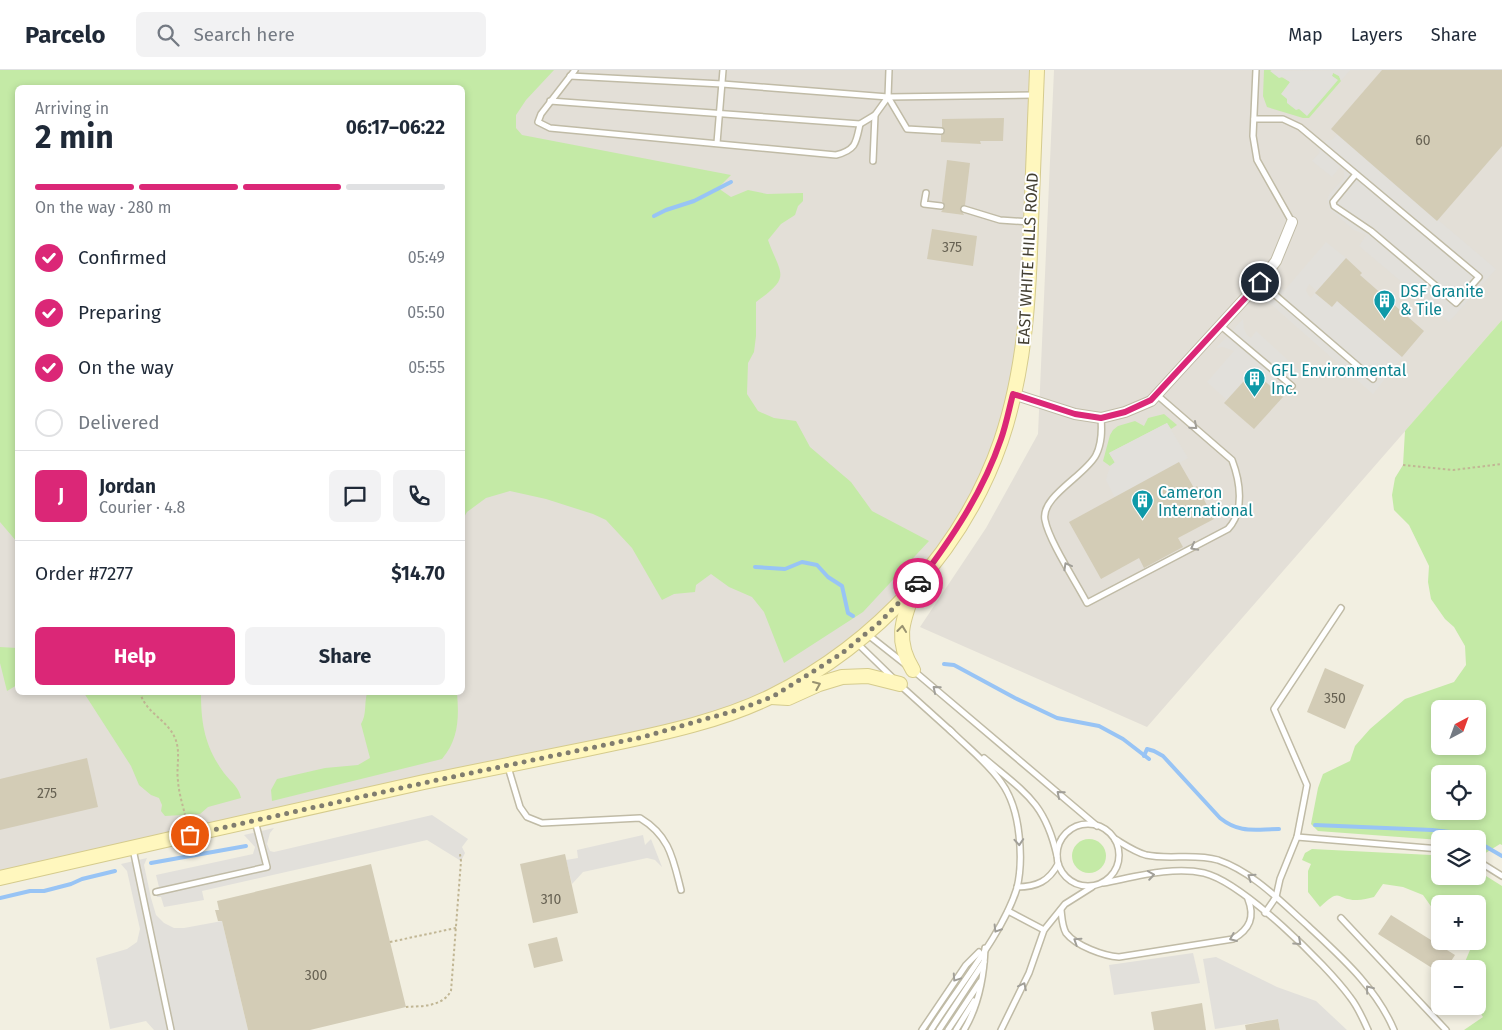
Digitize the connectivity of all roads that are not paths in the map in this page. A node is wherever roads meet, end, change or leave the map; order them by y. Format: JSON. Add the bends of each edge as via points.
{"nodes":[{"id":1,"x":575,"y":70,"type":"edge"},
{"id":2,"x":722,"y":70,"type":"edge"},
{"id":3,"x":889,"y":70,"type":"edge"},
{"id":4,"x":1038,"y":70,"type":"edge"},
{"id":5,"x":1256,"y":70,"type":"edge"},
{"id":6,"x":570,"y":76,"type":"junction"},
{"id":7,"x":722,"y":84,"type":"junction"},
{"id":8,"x":1036,"y":95,"type":"junction"},
{"id":9,"x":888,"y":98,"type":"junction"},
{"id":10,"x":550,"y":101,"type":"junction"},
{"id":11,"x":720,"y":112,"type":"junction"},
{"id":12,"x":875,"y":115,"type":"junction"},
{"id":13,"x":1254,"y":119,"type":"junction"},
{"id":14,"x":860,"y":124,"type":"junction"},
{"id":15,"x":941,"y":131,"type":"dead end"},
{"id":16,"x":717,"y":143,"type":"junction"},
{"id":17,"x":873,"y":161,"type":"dead end"},
{"id":18,"x":1356,"y":174,"type":"junction"},
{"id":19,"x":926,"y":193,"type":"dead end"},
{"id":20,"x":941,"y":206,"type":"dead end"},
{"id":21,"x":964,"y":209,"type":"dead end"},
{"id":22,"x":1031,"y":222,"type":"junction"},
{"id":23,"x":1292,"y":222,"type":"joint"},
{"id":24,"x":1260,"y":282,"type":"junction"},
{"id":25,"x":1220,"y":325,"type":"junction"},
{"id":26,"x":1373,"y":379,"type":"dead end"},
{"id":27,"x":1292,"y":386,"type":"dead end"},
{"id":28,"x":1013,"y":394,"type":"junction"},
{"id":29,"x":1157,"y":394,"type":"junction"},
{"id":30,"x":1101,"y":418,"type":"junction"},
{"id":31,"x":915,"y":587,"type":"junction"},
{"id":32,"x":1341,"y":608,"type":"dead end"},
{"id":33,"x":861,"y":638,"type":"junction"},
{"id":34,"x":913,"y":670,"type":"junction"},
{"id":35,"x":900,"y":684,"type":"junction"},
{"id":36,"x":772,"y":697,"type":"junction"},
{"id":37,"x":950,"y":730,"type":"junction"},
{"id":38,"x":508,"y":765,"type":"junction"},
{"id":39,"x":255,"y":820,"type":"junction"},
{"id":40,"x":1097,"y":826,"type":"junction"},
{"id":41,"x":1297,"y":837,"type":"junction"},
{"id":42,"x":1115,"y":839,"type":"junction"},
{"id":43,"x":133,"y":848,"type":"junction"},
{"id":44,"x":1431,"y":848,"type":"edge"},
{"id":45,"x":1057,"y":856,"type":"junction"},
{"id":46,"x":1058,"y":864,"type":"junction"},
{"id":47,"x":1486,"y":866,"type":"edge"},
{"id":48,"x":1502,"y":876,"type":"edge"},
{"id":49,"x":0,"y":878,"type":"edge"},
{"id":50,"x":1103,"y":883,"type":"junction"},
{"id":51,"x":1093,"y":886,"type":"junction"},
{"id":52,"x":1017,"y":887,"type":"junction"},
{"id":53,"x":681,"y":890,"type":"dead end"},
{"id":54,"x":156,"y":892,"type":"dead end"},
{"id":55,"x":1276,"y":897,"type":"junction"},
{"id":56,"x":1248,"y":898,"type":"junction"},
{"id":57,"x":1061,"y":910,"type":"junction"},
{"id":58,"x":1008,"y":911,"type":"junction"},
{"id":59,"x":1265,"y":913,"type":"junction"},
{"id":60,"x":1341,"y":918,"type":"dead end"},
{"id":61,"x":1044,"y":930,"type":"junction"},
{"id":62,"x":986,"y":947,"type":"junction"},
{"id":63,"x":984,"y":961,"type":"junction"},
{"id":64,"x":982,"y":979,"type":"junction"},
{"id":65,"x":979,"y":994,"type":"junction"},
{"id":66,"x":950,"y":1027,"type":"edge"},
{"id":67,"x":956,"y":1029,"type":"edge"},
{"id":68,"x":171,"y":1030,"type":"edge"},
{"id":69,"x":922,"y":1030,"type":"edge"},
{"id":70,"x":930,"y":1030,"type":"edge"},
{"id":71,"x":939,"y":1030,"type":"edge"},
{"id":72,"x":964,"y":1030,"type":"edge"},
{"id":73,"x":1001,"y":1030,"type":"edge"},
{"id":74,"x":1368,"y":1030,"type":"edge"},
{"id":75,"x":1394,"y":1030,"type":"edge"},
{"id":76,"x":1446,"y":1030,"type":"edge"}],
"edges":[{"from":1,"to":6,"type":"lane"},
{"from":2,"to":7,"type":"lane"},
{"from":3,"to":9,"type":"lane"},
{"from":4,"to":8,"type":"main road","name":"EAST WHITE HILLS ROAD"},
{"from":5,"to":13,"type":"lane"},
{"from":6,"to":7,"type":"lane"},
{"from":6,"to":10,"type":"lane"},
{"from":7,"to":9,"type":"lane"},
{"from":7,"to":11,"type":"lane"},
{"from":8,"to":9,"type":"lane"},
{"from":8,"to":22,"type":"main road","name":"EAST WHITE HILLS ROAD"},
{"from":9,"to":12,"type":"lane"},
{"from":9,"to":15,"type":"lane","via":[[908,129]]},
{"from":10,"to":11,"type":"lane"},
{"from":10,"to":16,"type":"lane","via":[[538,122],[550,128]]},
{"from":11,"to":14,"type":"lane"},
{"from":11,"to":16,"type":"lane"},
{"from":12,"to":14,"type":"lane"},
{"from":12,"to":17,"type":"lane"},
{"from":13,"to":18,"type":"lane","via":[[1293,123]]},
{"from":13,"to":23,"type":"lane","via":[[1257,160]]},
{"from":14,"to":16,"type":"lane","via":[[857,140],[848,152],[836,155]]},
{"from":18,"to":18,"type":"lane","via":[[1479,277],[1456,303],[1371,231],[1334,206],[1337,195]]},
{"from":19,"to":20,"type":"lane","via":[[924,204]]},
{"from":21,"to":22,"type":"lane","via":[[1000,220]]},
{"from":22,"to":28,"type":"main road","name":"EAST WHITE HILLS ROAD","via":[[1026,319]]},
{"from":23,"to":24,"type":"street","via":[[1276,261]]},
{"from":24,"to":25,"type":"street"},
{"from":24,"to":26,"type":"lane"},
{"from":25,"to":27,"type":"lane"},
{"from":25,"to":29,"type":"street"},
{"from":28,"to":30,"type":"street","via":[[1075,414]]},
{"from":28,"to":31,"type":"main road","name":"EAST WHITE HILLS ROAD","via":[[1002,438],[984,481],[958,526]]},
{"from":29,"to":30,"type":"street","via":[[1125,412]]},
{"from":29,"to":30,"type":"lane","one_way":true,"via":[[1232,460],[1239,500],[1236,520],[1228,529],[1087,602],[1048,532],[1044,518],[1057,494],[1096,457],[1102,432]]},
{"from":31,"to":33,"type":"main road","name":"EAST WHITE HILLS ROAD"},
{"from":34,"to":31,"type":"main road","one_way":true,"via":[[903,649],[902,629]]},
{"from":32,"to":41,"type":"lane","via":[[1274,709],[1307,785]]},
{"from":33,"to":34,"type":"lane"},
{"from":33,"to":35,"type":"lane"},
{"from":33,"to":36,"type":"main road","name":"EAST WHITE HILLS ROAD"},
{"from":40,"to":34,"type":"lane","one_way":true},
{"from":36,"to":35,"type":"main road","one_way":true,"via":[[788,698],[842,677],[868,676]]},
{"from":35,"to":37,"type":"lane"},
{"from":36,"to":38,"type":"main road","name":"EAST WHITE HILLS ROAD","via":[[643,737]]},
{"from":37,"to":45,"type":"lane","via":[[1034,802],[1050,828]]},
{"from":37,"to":52,"type":"lane","one_way":true,"via":[[1000,781],[1012,803],[1020,845]]},
{"from":38,"to":39,"type":"main road","name":"EAST WHITE HILLS ROAD"},
{"from":38,"to":53,"type":"lane","via":[[520,807],[527,817],[542,823],[640,818],[652,825],[665,840],[674,860]]},
{"from":39,"to":43,"type":"main road","name":"EAST WHITE HILLS ROAD"},
{"from":39,"to":54,"type":"lane","via":[[267,867]]},
{"from":40,"to":42,"type":"lane"},
{"from":40,"to":45,"type":"lane","via":[[1080,825],[1071,830],[1063,836]]},
{"from":41,"to":44,"type":"lane"},
{"from":41,"to":55,"type":"lane"},
{"from":42,"to":50,"type":"lane","via":[[1119,859],[1116,869]]},
{"from":55,"to":42,"type":"lane","one_way":true,"via":[[1246,874],[1216,860],[1146,854]]},
{"from":43,"to":49,"type":"main road","name":"EAST WHITE HILLS ROAD"},
{"from":43,"to":68,"type":"lane"},
{"from":45,"to":46,"type":"lane"},
{"from":46,"to":51,"type":"lane","via":[[1068,879]]},
{"from":46,"to":52,"type":"lane","via":[[1040,884]]},
{"from":47,"to":48,"type":"lane"},
{"from":50,"to":51,"type":"lane"},
{"from":50,"to":56,"type":"lane","one_way":true,"via":[[1187,871],[1220,878]]},
{"from":51,"to":57,"type":"lane"},
{"from":52,"to":58,"type":"lane"},
{"from":55,"to":59,"type":"lane"},
{"from":75,"to":55,"type":"lane","one_way":true,"via":[[1384,1009],[1355,972]]},
{"from":56,"to":57,"type":"lane","one_way":true,"via":[[1251,907],[1249,925],[1243,934],[1233,939],[1119,957],[1098,953],[1071,938],[1063,927]]},
{"from":56,"to":59,"type":"lane"},
{"from":57,"to":61,"type":"lane"},
{"from":58,"to":61,"type":"lane"},
{"from":58,"to":62,"type":"lane","one_way":true},
{"from":59,"to":74,"type":"lane","one_way":true,"via":[[1337,980],[1352,999]]},
{"from":60,"to":76,"type":"lane"},
{"from":73,"to":61,"type":"lane","one_way":true,"via":[[1029,973]]},
{"from":62,"to":63,"type":"lane"},
{"from":62,"to":69,"type":"lane","one_way":true,"via":[[966,965]]},
{"from":62,"to":70,"type":"lane"},
{"from":63,"to":64,"type":"lane"},
{"from":63,"to":71,"type":"lane"},
{"from":64,"to":65,"type":"lane"},
{"from":64,"to":66,"type":"lane"},
{"from":65,"to":67,"type":"lane"},
{"from":65,"to":72,"type":"lane"}]}
